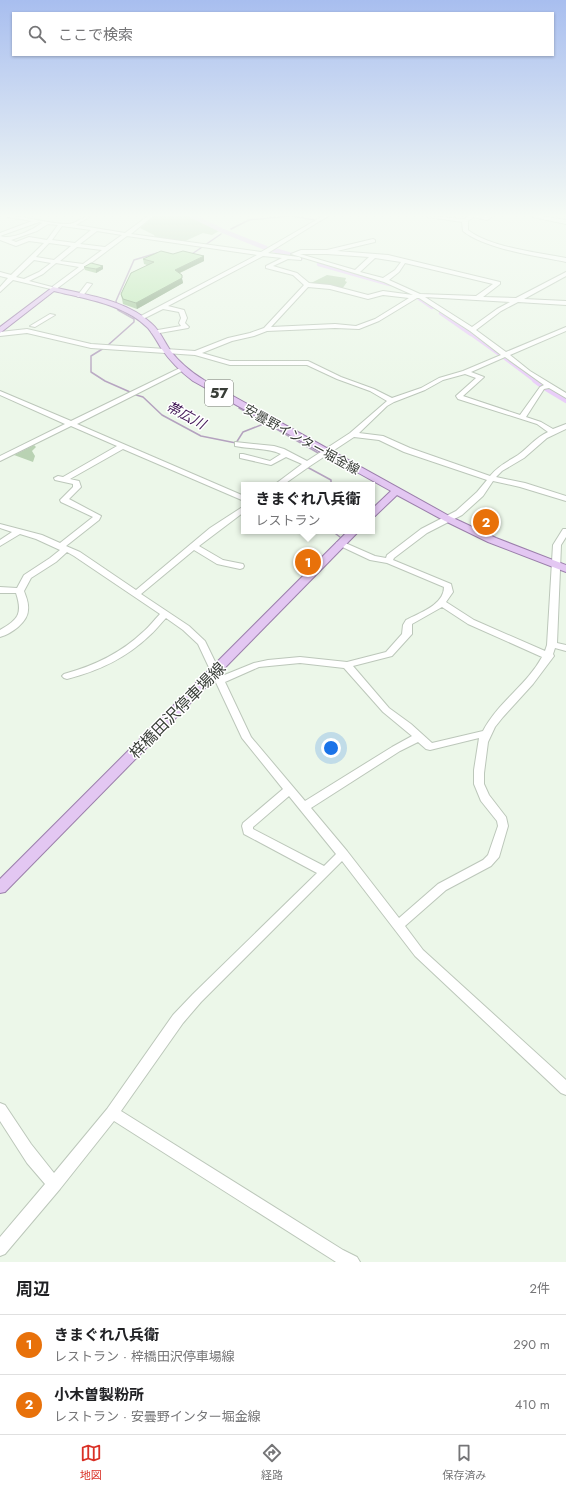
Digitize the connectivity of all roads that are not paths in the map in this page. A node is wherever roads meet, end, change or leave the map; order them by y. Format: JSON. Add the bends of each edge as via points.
{"nodes":[{"id":1,"x":3,"y":275,"type":"edge"},
{"id":2,"x":13,"y":275,"type":"edge"},
{"id":3,"x":39,"y":275,"type":"edge"},
{"id":4,"x":71,"y":275,"type":"edge"},
{"id":5,"x":223,"y":275,"type":"edge"},
{"id":6,"x":296,"y":275,"type":"edge"},
{"id":7,"x":366,"y":275,"type":"edge"},
{"id":8,"x":392,"y":275,"type":"edge"},
{"id":9,"x":463,"y":275,"type":"edge"},
{"id":10,"x":564,"y":275,"type":"edge"},
{"id":11,"x":11,"y":277,"type":"junction"},
{"id":12,"x":385,"y":280,"type":"junction"},
{"id":13,"x":24,"y":281,"type":"junction"},
{"id":14,"x":89,"y":284,"type":"dead end"},
{"id":15,"x":307,"y":284,"type":"junction"},
{"id":16,"x":53,"y":289,"type":"junction"},
{"id":17,"x":0,"y":290,"type":"edge"},
{"id":18,"x":80,"y":296,"type":"junction"},
{"id":19,"x":417,"y":297,"type":"junction"},
{"id":20,"x":476,"y":298,"type":"junction"},
{"id":21,"x":518,"y":300,"type":"junction"},
{"id":22,"x":566,"y":304,"type":"edge"},
{"id":23,"x":164,"y":307,"type":"junction"},
{"id":24,"x":52,"y":315,"type":"dead end"},
{"id":25,"x":141,"y":318,"type":"junction"},
{"id":26,"x":32,"y":326,"type":"dead end"},
{"id":27,"x":266,"y":329,"type":"junction"},
{"id":28,"x":566,"y":329,"type":"edge"},
{"id":29,"x":472,"y":330,"type":"junction"},
{"id":30,"x":0,"y":332,"type":"edge"},
{"id":31,"x":154,"y":332,"type":"junction"},
{"id":32,"x":555,"y":334,"type":"junction"},
{"id":33,"x":566,"y":338,"type":"edge"},
{"id":34,"x":166,"y":350,"type":"junction"},
{"id":35,"x":196,"y":353,"type":"junction"},
{"id":36,"x":506,"y":355,"type":"junction"},
{"id":37,"x":182,"y":369,"type":"junction"},
{"id":38,"x":465,"y":372,"type":"junction"},
{"id":39,"x":549,"y":386,"type":"junction"},
{"id":40,"x":0,"y":393,"type":"edge"},
{"id":41,"x":566,"y":396,"type":"edge"},
{"id":42,"x":392,"y":401,"type":"junction"},
{"id":43,"x":522,"y":417,"type":"junction"},
{"id":44,"x":71,"y":424,"type":"junction"},
{"id":45,"x":566,"y":426,"type":"edge"},
{"id":46,"x":553,"y":432,"type":"junction"},
{"id":47,"x":353,"y":435,"type":"junction"},
{"id":48,"x":238,"y":444,"type":"dead end"},
{"id":49,"x":123,"y":446,"type":"junction"},
{"id":50,"x":326,"y":453,"type":"junction"},
{"id":51,"x":287,"y":454,"type":"junction"},
{"id":52,"x":243,"y":456,"type":"dead end"},
{"id":53,"x":0,"y":459,"type":"edge"},
{"id":54,"x":307,"y":464,"type":"junction"},
{"id":55,"x":493,"y":479,"type":"junction"},
{"id":56,"x":282,"y":482,"type":"edge"},
{"id":57,"x":396,"y":491,"type":"junction"},
{"id":58,"x":241,"y":498,"type":"edge"},
{"id":59,"x":566,"y":499,"type":"edge"},
{"id":60,"x":241,"y":510,"type":"edge"},
{"id":61,"x":375,"y":511,"type":"edge"},
{"id":62,"x":448,"y":519,"type":"junction"},
{"id":63,"x":0,"y":526,"type":"edge"},
{"id":64,"x":19,"y":531,"type":"junction"},
{"id":65,"x":566,"y":531,"type":"edge"},
{"id":66,"x":351,"y":534,"type":"edge"},
{"id":67,"x":0,"y":544,"type":"edge"},
{"id":68,"x":340,"y":544,"type":"junction"},
{"id":69,"x":194,"y":546,"type":"junction"},
{"id":70,"x":63,"y":547,"type":"junction"},
{"id":71,"x":389,"y":561,"type":"junction"},
{"id":72,"x":556,"y":564,"type":"junction"},
{"id":73,"x":240,"y":566,"type":"dead end"},
{"id":74,"x":566,"y":569,"type":"edge"},
{"id":75,"x":0,"y":590,"type":"edge"},
{"id":76,"x":20,"y":591,"type":"junction"},
{"id":77,"x":136,"y":594,"type":"junction"},
{"id":78,"x":442,"y":603,"type":"junction"},
{"id":79,"x":165,"y":614,"type":"junction"},
{"id":80,"x":0,"y":634,"type":"edge"},
{"id":81,"x":552,"y":645,"type":"junction"},
{"id":82,"x":566,"y":648,"type":"edge"},
{"id":83,"x":548,"y":656,"type":"junction"},
{"id":84,"x":347,"y":665,"type":"junction"},
{"id":85,"x":67,"y":676,"type":"dead end"},
{"id":86,"x":217,"y":676,"type":"junction"},
{"id":87,"x":487,"y":733,"type":"junction"},
{"id":88,"x":419,"y":737,"type":"junction"},
{"id":89,"x":289,"y":790,"type":"junction"},
{"id":90,"x":304,"y":807,"type":"junction"},
{"id":91,"x":343,"y":854,"type":"junction"},
{"id":92,"x":325,"y":872,"type":"junction"},
{"id":93,"x":0,"y":888,"type":"edge"},
{"id":94,"x":398,"y":926,"type":"junction"},
{"id":95,"x":566,"y":1089,"type":"edge"},
{"id":96,"x":0,"y":1109,"type":"edge"},
{"id":97,"x":112,"y":1113,"type":"junction"},
{"id":98,"x":55,"y":1184,"type":"junction"},
{"id":99,"x":0,"y":1249,"type":"edge"},
{"id":100,"x":352,"y":1262,"type":"edge"}],
"edges":[{"from":1,"to":11,"type":"street"},
{"from":2,"to":11,"type":"street"},
{"from":3,"to":13,"type":"street"},
{"from":4,"to":16,"type":"street"},
{"from":5,"to":23,"type":"street"},
{"from":6,"to":15,"type":"street"},
{"from":7,"to":12,"type":"street"},
{"from":8,"to":12,"type":"street"},
{"from":9,"to":20,"type":"street","via":[[498,283]]},
{"from":10,"to":21,"type":"street"},
{"from":11,"to":13,"type":"street"},
{"from":11,"to":17,"type":"street"},
{"from":12,"to":19,"type":"street"},
{"from":13,"to":16,"type":"street"},
{"from":14,"to":18,"type":"street"},
{"from":15,"to":19,"type":"street","via":[[368,297],[383,293]]},
{"from":15,"to":27,"type":"street"},
{"from":16,"to":18,"type":"main road","name":"安曇野インター堀金線","number":"57"},
{"from":16,"to":30,"type":"main road"},
{"from":18,"to":25,"type":"main road","name":"安曇野インター堀金線","number":"57","via":[[120,308]]},
{"from":19,"to":20,"type":"street"},
{"from":19,"to":27,"type":"street","via":[[377,320],[357,328],[335,326]]},
{"from":19,"to":29,"type":"street"},
{"from":20,"to":21,"type":"street"},
{"from":21,"to":22,"type":"street"},
{"from":21,"to":29,"type":"street","via":[[499,310]]},
{"from":23,"to":25,"type":"street"},
{"from":23,"to":31,"type":"street","via":[[182,311],[182,323],[186,327]]},
{"from":24,"to":26,"type":"street"},
{"from":25,"to":31,"type":"main road","name":"安曇野インター堀金線","number":"57"},
{"from":27,"to":35,"type":"street","via":[[210,346]]},
{"from":28,"to":32,"type":"street"},
{"from":29,"to":36,"type":"street"},
{"from":30,"to":34,"type":"street","via":[[27,331],[91,346]]},
{"from":31,"to":34,"type":"main road","name":"安曇野インター堀金線","number":"57"},
{"from":32,"to":33,"type":"street"},
{"from":32,"to":36,"type":"street"},
{"from":34,"to":35,"type":"street"},
{"from":34,"to":37,"type":"main road","name":"安曇野インター堀金線","number":"57"},
{"from":35,"to":42,"type":"street","via":[[230,363],[308,363]]},
{"from":36,"to":38,"type":"street"},
{"from":36,"to":39,"type":"street"},
{"from":37,"to":44,"type":"street"},
{"from":37,"to":50,"type":"main road","name":"安曇野インター堀金線","number":"57"},
{"from":38,"to":42,"type":"street","via":[[441,379]]},
{"from":38,"to":43,"type":"street","via":[[481,377],[460,398]]},
{"from":39,"to":41,"type":"street"},
{"from":39,"to":43,"type":"street","via":[[542,388]]},
{"from":40,"to":44,"type":"street"},
{"from":42,"to":47,"type":"street"},
{"from":43,"to":46,"type":"street","via":[[539,423]]},
{"from":44,"to":49,"type":"street"},
{"from":44,"to":53,"type":"street"},
{"from":45,"to":46,"type":"street"},
{"from":46,"to":55,"type":"street","via":[[499,469]]},
{"from":47,"to":50,"type":"street"},
{"from":47,"to":55,"type":"street","via":[[380,438],[407,450]]},
{"from":48,"to":51,"type":"street","via":[[271,448]]},
{"from":49,"to":58,"type":"street"},
{"from":49,"to":70,"type":"street","via":[[62,479],[74,481],[77,487],[64,500],[97,516]]},
{"from":50,"to":54,"type":"street"},
{"from":50,"to":57,"type":"main road","name":"安曇野インター堀金線","number":"57"},
{"from":51,"to":52,"type":"street","via":[[271,462]]},
{"from":51,"to":54,"type":"street"},
{"from":54,"to":56,"type":"street"},
{"from":55,"to":59,"type":"street"},
{"from":55,"to":62,"type":"street","via":[[459,513]]},
{"from":57,"to":61,"type":"main road"},
{"from":57,"to":62,"type":"main road","name":"安曇野インター堀金線","number":"57"},
{"from":60,"to":69,"type":"street"},
{"from":62,"to":71,"type":"street","via":[[414,537],[390,557]]},
{"from":62,"to":72,"type":"main road","name":"安曇野インター堀金線","number":"57","via":[[492,540]]},
{"from":63,"to":64,"type":"street"},
{"from":64,"to":67,"type":"street"},
{"from":64,"to":70,"type":"street"},
{"from":65,"to":72,"type":"street","via":[[557,545]]},
{"from":66,"to":68,"type":"main road","name":"梓橋田沢停車場線"},
{"from":68,"to":71,"type":"street","via":[[373,558]]},
{"from":68,"to":86,"type":"main road","name":"梓橋田沢停車場線"},
{"from":69,"to":73,"type":"street","via":[[220,562]]},
{"from":69,"to":77,"type":"street"},
{"from":70,"to":76,"type":"street","via":[[27,577]]},
{"from":70,"to":77,"type":"street"},
{"from":71,"to":78,"type":"street","via":[[448,586],[449,590]]},
{"from":72,"to":74,"type":"main road","name":"安曇野インター堀金線","number":"57"},
{"from":72,"to":81,"type":"street"},
{"from":75,"to":76,"type":"street"},
{"from":76,"to":80,"type":"street","via":[[24,604],[23,615],[19,621]]},
{"from":77,"to":79,"type":"street"},
{"from":78,"to":83,"type":"street","via":[[471,622]]},
{"from":78,"to":84,"type":"street","via":[[409,622],[407,634],[389,654]]},
{"from":79,"to":85,"type":"street","via":[[146,634],[113,660]]},
{"from":79,"to":86,"type":"street","via":[[198,639]]},
{"from":81,"to":82,"type":"street"},
{"from":81,"to":83,"type":"street"},
{"from":83,"to":87,"type":"street"},
{"from":84,"to":86,"type":"street","via":[[300,660],[257,665]]},
{"from":84,"to":88,"type":"street","via":[[386,710]]},
{"from":86,"to":89,"type":"street","via":[[247,738]]},
{"from":86,"to":93,"type":"main road","name":"梓橋田沢停車場線"},
{"from":87,"to":88,"type":"street","via":[[430,747]]},
{"from":87,"to":94,"type":"street","via":[[483,741],[479,784],[481,791],[502,820],[503,826],[493,857],[442,887]]},
{"from":88,"to":90,"type":"street"},
{"from":89,"to":90,"type":"street"},
{"from":89,"to":92,"type":"street","via":[[246,826],[248,831]]},
{"from":90,"to":91,"type":"street"},
{"from":91,"to":92,"type":"street"},
{"from":91,"to":94,"type":"street"},
{"from":92,"to":97,"type":"street","via":[[178,1019]]},
{"from":94,"to":95,"type":"street","via":[[420,953]]},
{"from":96,"to":98,"type":"street","via":[[38,1165]]},
{"from":97,"to":98,"type":"street"},
{"from":97,"to":100,"type":"street"},
{"from":98,"to":99,"type":"street"}]}
